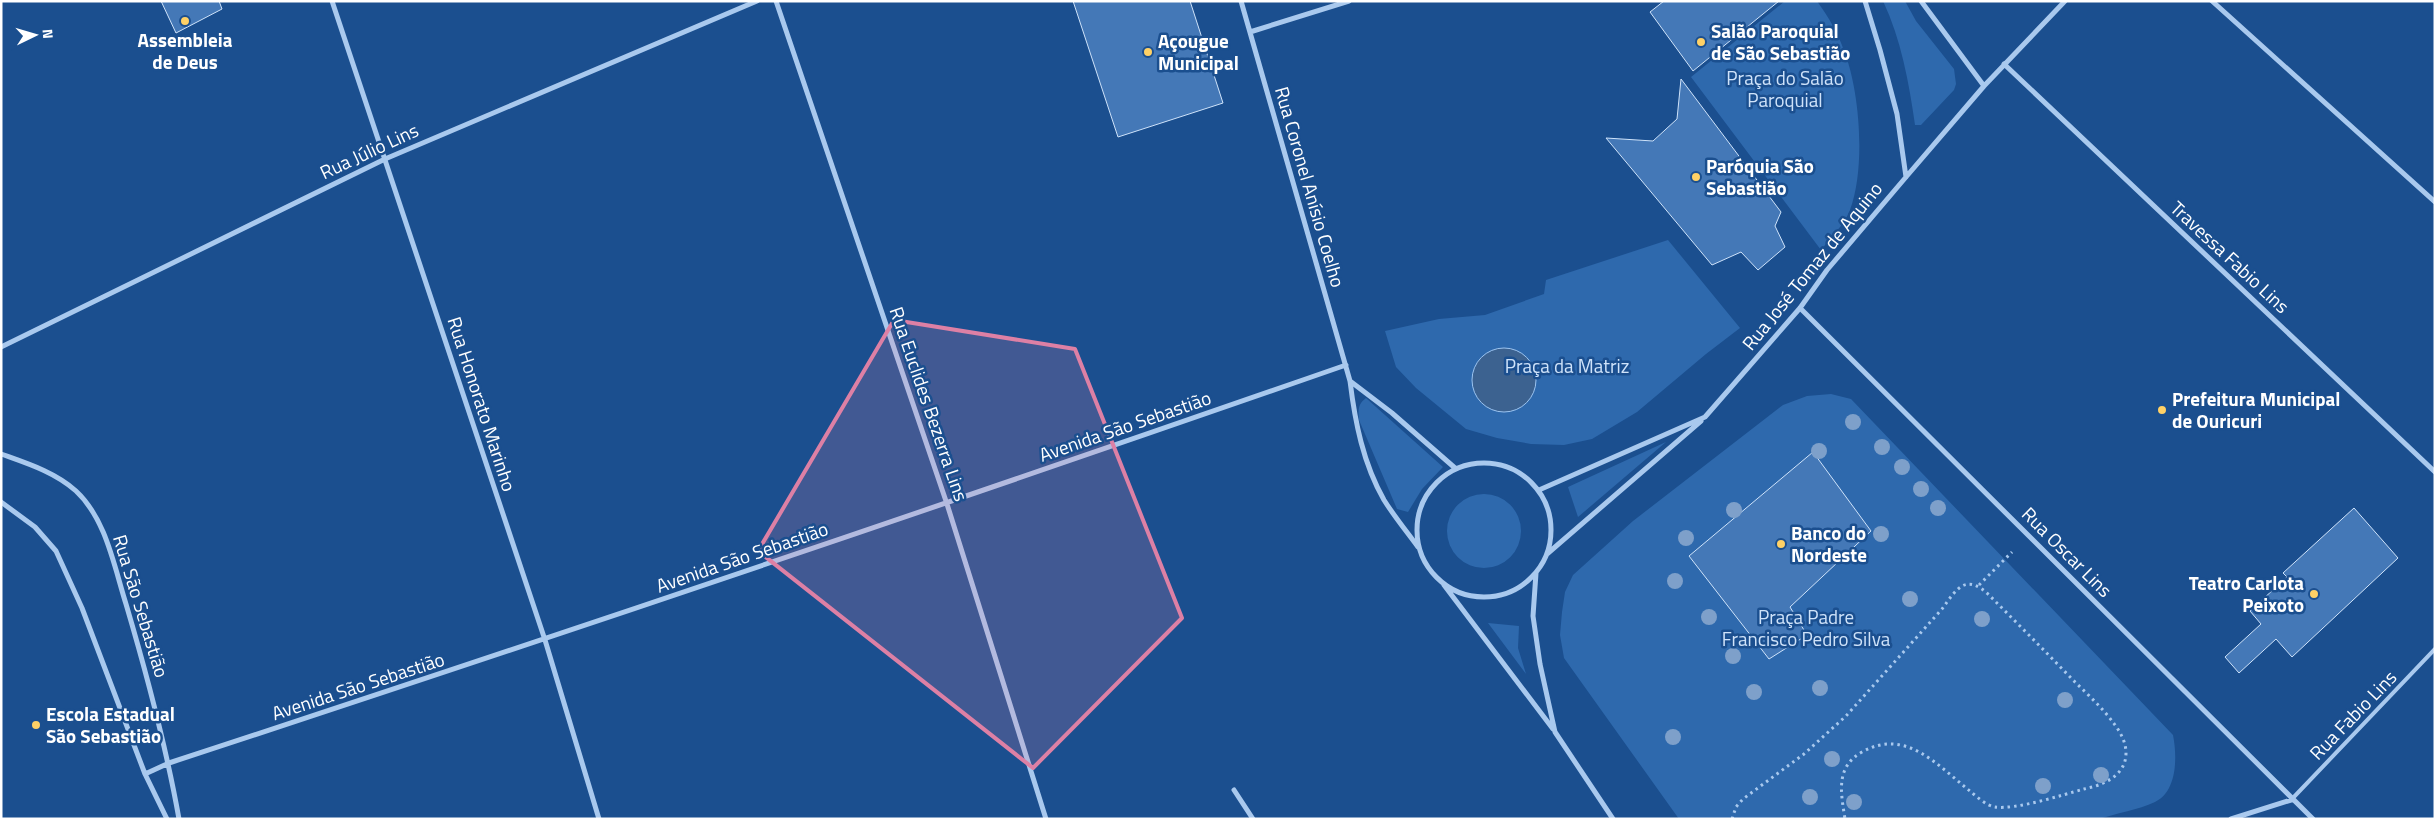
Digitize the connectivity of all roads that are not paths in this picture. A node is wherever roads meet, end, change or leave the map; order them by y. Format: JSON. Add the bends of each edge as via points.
{"nodes":[{"id":1,"x":332,"y":1,"type":"edge"},
{"id":2,"x":758,"y":1,"type":"edge"},
{"id":3,"x":776,"y":1,"type":"edge"},
{"id":4,"x":1241,"y":1,"type":"edge"},
{"id":5,"x":1349,"y":1,"type":"edge"},
{"id":6,"x":1865,"y":1,"type":"edge"},
{"id":7,"x":1921,"y":1,"type":"edge"},
{"id":8,"x":2065,"y":1,"type":"edge"},
{"id":9,"x":2212,"y":1,"type":"edge"},
{"id":10,"x":1250,"y":32,"type":"junction"},
{"id":11,"x":2004,"y":64,"type":"junction"},
{"id":12,"x":1984,"y":86,"type":"junction"},
{"id":13,"x":385,"y":158,"type":"junction"},
{"id":14,"x":1906,"y":176,"type":"junction"},
{"id":15,"x":2435,"y":202,"type":"edge"},
{"id":16,"x":1800,"y":308,"type":"junction"},
{"id":17,"x":1,"y":348,"type":"edge"},
{"id":18,"x":1346,"y":365,"type":"junction"},
{"id":19,"x":1350,"y":381,"type":"junction"},
{"id":20,"x":1705,"y":417,"type":"junction"},
{"id":21,"x":1,"y":454,"type":"edge"},
{"id":22,"x":1455,"y":468,"type":"junction"},
{"id":23,"x":2435,"y":472,"type":"edge"},
{"id":24,"x":1539,"y":490,"type":"junction"},
{"id":25,"x":1,"y":502,"type":"edge"},
{"id":26,"x":947,"y":504,"type":"junction"},
{"id":27,"x":1418,"y":547,"type":"junction"},
{"id":28,"x":1547,"y":554,"type":"junction"},
{"id":29,"x":1536,"y":572,"type":"junction"},
{"id":30,"x":1442,"y":582,"type":"junction"},
{"id":31,"x":544,"y":640,"type":"junction"},
{"id":32,"x":2435,"y":649,"type":"edge"},
{"id":33,"x":1555,"y":732,"type":"junction"},
{"id":34,"x":169,"y":763,"type":"junction"},
{"id":35,"x":146,"y":774,"type":"junction"},
{"id":36,"x":1234,"y":790,"type":"dead end"},
{"id":37,"x":2291,"y":800,"type":"junction"},
{"id":38,"x":167,"y":819,"type":"edge"},
{"id":39,"x":179,"y":819,"type":"edge"},
{"id":40,"x":599,"y":819,"type":"edge"},
{"id":41,"x":1046,"y":819,"type":"edge"},
{"id":42,"x":1253,"y":819,"type":"edge"},
{"id":43,"x":1613,"y":819,"type":"edge"},
{"id":44,"x":2231,"y":819,"type":"edge"},
{"id":45,"x":2312,"y":819,"type":"edge"}],
"edges":[{"from":1,"to":13,"type":"street","name":"Rua Honorato Marinho"},
{"from":2,"to":13,"type":"street","name":"Rua Júlio Lins"},
{"from":3,"to":26,"type":"street","name":"Rua Euclides Bezerra Lins"},
{"from":4,"to":10,"type":"street","name":"Rua Coronel Anísio Coelho"},
{"from":5,"to":10,"type":"street"},
{"from":6,"to":14,"type":"street","via":[[1897,114]]},
{"from":7,"to":12,"type":"street"},
{"from":8,"to":11,"type":"street","name":"Rua José Tomaz de Aquino"},
{"from":9,"to":15,"type":"street"},
{"from":10,"to":18,"type":"street","name":"Rua Coronel Anísio Coelho"},
{"from":11,"to":12,"type":"street","name":"Rua José Tomaz de Aquino"},
{"from":11,"to":23,"type":"street","name":"Travessa Fabio Lins"},
{"from":12,"to":14,"type":"street","name":"Rua José Tomaz de Aquino"},
{"from":13,"to":17,"type":"street","name":"Rua Júlio Lins"},
{"from":13,"to":31,"type":"street","name":"Rua Honorato Marinho"},
{"from":14,"to":16,"type":"street","name":"Rua José Tomaz de Aquino","via":[[1844,249]]},
{"from":16,"to":20,"type":"street","name":"Rua José Tomaz de Aquino"},
{"from":16,"to":37,"type":"street","name":"Rua Oscar Lins"},
{"from":18,"to":19,"type":"street","name":"Rua Coronel Anísio Coelho"},
{"from":18,"to":26,"type":"street","name":"Avenida São Sebastião"},
{"from":19,"to":22,"type":"street"},
{"from":19,"to":27,"type":"street","name":"Rua Coronel Anísio Coelho","via":[[1355,422],[1368,464],[1384,500]]},
{"from":20,"to":24,"type":"street","name":"Rua José Tomaz de Aquino"},
{"from":20,"to":28,"type":"street"},
{"from":21,"to":34,"type":"street","name":"Rua São Sebastião","via":[[59,478],[91,508],[107,541]]},
{"from":22,"to":24,"type":"street","name":"Rua Coronel Anísio Coelho","via":[[1478,462],[1501,464],[1523,474]]},
{"from":22,"to":27,"type":"street","name":"Rua Coronel Anísio Coelho","via":[[1436,481],[1422,501],[1417,523]]},
{"from":24,"to":28,"type":"street","name":"Rua Coronel Anísio Coelho","via":[[1549,510],[1551,532]]},
{"from":25,"to":35,"type":"street","via":[[34,527],[56,551],[82,608]]},
{"from":26,"to":31,"type":"street","name":"Avenida São Sebastião"},
{"from":26,"to":41,"type":"street","name":"Rua Euclides Bezerra Lins"},
{"from":27,"to":30,"type":"street","name":"Rua Coronel Anísio Coelho","via":[[1427,567]]},
{"from":28,"to":29,"type":"street","name":"Rua Coronel Anísio Coelho"},
{"from":29,"to":30,"type":"street","name":"Rua Coronel Anísio Coelho","via":[[1520,587],[1502,596],[1460,594]]},
{"from":29,"to":33,"type":"street","via":[[1533,616]]},
{"from":30,"to":33,"type":"street"},
{"from":31,"to":34,"type":"street","name":"Avenida São Sebastião"},
{"from":31,"to":40,"type":"street","name":"Rua Honorato Marinho"},
{"from":32,"to":37,"type":"lane","name":"Rua Fabio Lins"},
{"from":33,"to":43,"type":"street"},
{"from":34,"to":35,"type":"street","name":"Avenida São Sebastião"},
{"from":34,"to":39,"type":"street","name":"Rua São Sebastião"},
{"from":35,"to":38,"type":"street"},
{"from":36,"to":42,"type":"street"},
{"from":37,"to":44,"type":"street"},
{"from":37,"to":45,"type":"street","name":"Rua Oscar Lins"}]}
